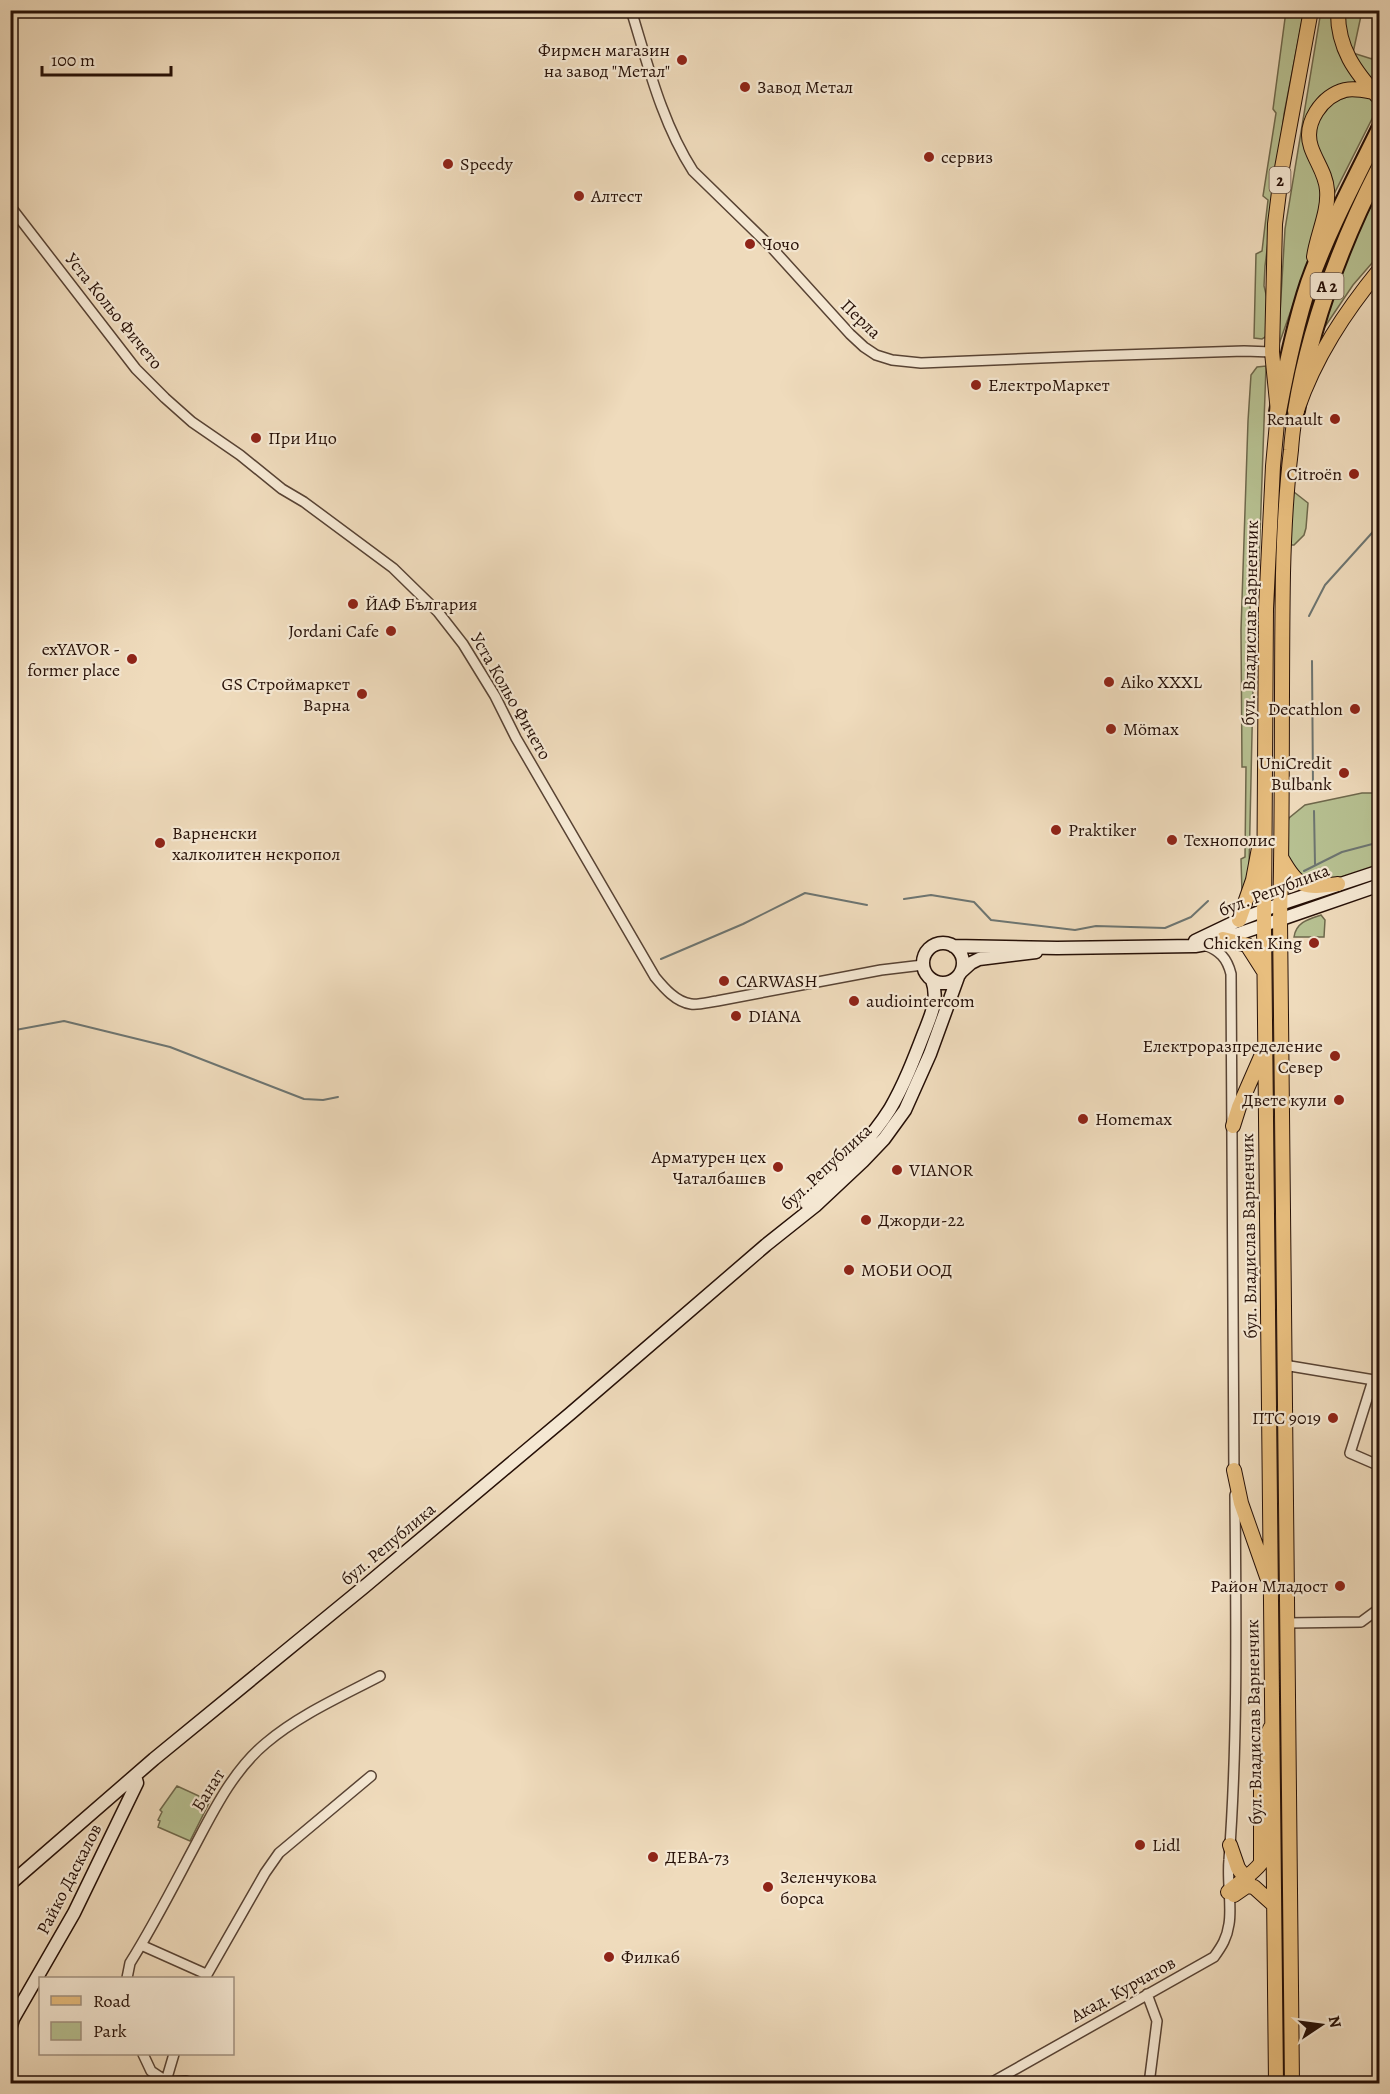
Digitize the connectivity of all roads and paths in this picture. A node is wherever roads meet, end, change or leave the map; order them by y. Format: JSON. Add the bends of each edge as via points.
{"nodes":[{"id":1,"x":631,"y":10,"type":"edge"},
{"id":2,"x":1311,"y":10,"type":"edge"},
{"id":3,"x":1338,"y":10,"type":"edge"},
{"id":4,"x":1376,"y":95,"type":"edge"},
{"id":5,"x":1380,"y":129,"type":"edge"},
{"id":6,"x":1380,"y":167,"type":"edge"},
{"id":7,"x":10,"y":206,"type":"edge"},
{"id":8,"x":1377,"y":274,"type":"edge"},
{"id":9,"x":1310,"y":283,"type":"junction"},
{"id":10,"x":1272,"y":352,"type":"junction"},
{"id":11,"x":1296,"y":411,"type":"junction"},
{"id":12,"x":1278,"y":412,"type":"junction"},
{"id":13,"x":1266,"y":817,"type":"junction"},
{"id":14,"x":1282,"y":858,"type":"junction"},
{"id":15,"x":1380,"y":871,"type":"edge"},
{"id":16,"x":1338,"y":884,"type":"junction"},
{"id":17,"x":1380,"y":885,"type":"edge"},
{"id":18,"x":1280,"y":904,"type":"junction"},
{"id":19,"x":1264,"y":918,"type":"junction"},
{"id":20,"x":1280,"y":919,"type":"junction"},
{"id":21,"x":1239,"y":920,"type":"junction"},
{"id":22,"x":1223,"y":939,"type":"junction"},
{"id":23,"x":1205,"y":945,"type":"junction"},
{"id":24,"x":953,"y":946,"type":"junction"},
{"id":25,"x":1182,"y":946,"type":"junction"},
{"id":26,"x":1057,"y":948,"type":"junction"},
{"id":27,"x":923,"y":965,"type":"junction"},
{"id":28,"x":1264,"y":972,"type":"junction"},
{"id":29,"x":960,"y":975,"type":"junction"},
{"id":30,"x":932,"y":980,"type":"junction"},
{"id":31,"x":1265,"y":1047,"type":"junction"},
{"id":32,"x":1233,"y":1126,"type":"junction"},
{"id":33,"x":766,"y":1245,"type":"junction"},
{"id":34,"x":1284,"y":1365,"type":"junction"},
{"id":35,"x":1376,"y":1381,"type":"edge"},
{"id":36,"x":1380,"y":1466,"type":"edge"},
{"id":37,"x":1234,"y":1470,"type":"junction"},
{"id":38,"x":1271,"y":1586,"type":"junction"},
{"id":39,"x":1380,"y":1608,"type":"edge"},
{"id":40,"x":1287,"y":1623,"type":"junction"},
{"id":41,"x":380,"y":1676,"type":"dead end"},
{"id":42,"x":1272,"y":1725,"type":"junction"},
{"id":43,"x":135,"y":1776,"type":"junction"},
{"id":44,"x":371,"y":1776,"type":"dead end"},
{"id":45,"x":1230,"y":1845,"type":"junction"},
{"id":46,"x":30,"y":1867,"type":"junction"},
{"id":47,"x":10,"y":1873,"type":"edge"},
{"id":48,"x":1249,"y":1882,"type":"junction"},
{"id":49,"x":10,"y":1884,"type":"edge"},
{"id":50,"x":1228,"y":1897,"type":"junction"},
{"id":51,"x":1274,"y":1905,"type":"junction"},
{"id":52,"x":141,"y":1944,"type":"junction"},
{"id":53,"x":206,"y":1976,"type":"edge"},
{"id":54,"x":127,"y":1977,"type":"edge"},
{"id":55,"x":1147,"y":1994,"type":"junction"},
{"id":56,"x":10,"y":2029,"type":"edge"},
{"id":57,"x":143,"y":2055,"type":"edge"},
{"id":58,"x":174,"y":2055,"type":"edge"},
{"id":59,"x":163,"y":2082,"type":"edge"},
{"id":60,"x":10,"y":2083,"type":"edge"},
{"id":61,"x":197,"y":2084,"type":"edge"},
{"id":62,"x":989,"y":2084,"type":"edge"},
{"id":63,"x":1149,"y":2084,"type":"edge"},
{"id":64,"x":1276,"y":2084,"type":"edge"},
{"id":65,"x":1292,"y":2084,"type":"edge"}],
"edges":[{"from":1,"to":10,"type":"street","name":"Перла","via":[[662,107],[693,171],[772,248],[850,334],[876,355],[921,363]]},
{"from":2,"to":10,"type":"main road","number":"2","via":[[1275,224]]},
{"from":3,"to":4,"type":"main road","via":[[1342,44],[1352,65]]},
{"from":4,"to":9,"type":"main road","via":[[1356,89],[1339,92],[1323,102],[1312,120],[1311,146],[1326,182],[1327,200]]},
{"from":5,"to":9,"type":"highway","number":"A 2"},
{"from":6,"to":11,"type":"highway","number":"A 2","via":[[1328,282]]},
{"from":7,"to":27,"type":"street","name":"Уста Кольо Фичето","via":[[136,369],[165,398],[192,422],[393,568],[438,612],[495,696],[596,877],[664,988],[691,1004]]},
{"from":8,"to":11,"type":"main road","name":"бул. Владислав Варненчик","via":[[1324,347]]},
{"from":9,"to":12,"type":"highway","number":"A 2","via":[[1290,350]]},
{"from":10,"to":12,"type":"main road","name":"бул. Владислав Варненчик","number":"2"},
{"from":11,"to":14,"type":"main road","name":"бул. Владислав Варненчик","via":[[1284,550]]},
{"from":12,"to":13,"type":"main road","name":"бул. Владислав Варненчик","via":[[1266,609]]},
{"from":13,"to":19,"type":"main road","name":"бул. Владислав Варненчик"},
{"from":13,"to":21,"type":"main road"},
{"from":14,"to":16,"type":"main road","via":[[1292,878],[1303,885]]},
{"from":14,"to":18,"type":"main road","name":"бул. Владислав Варненчик"},
{"from":15,"to":16,"type":"street","name":"бул. Република"},
{"from":16,"to":18,"type":"street","name":"бул. Република"},
{"from":17,"to":20,"type":"street","name":"бул. Република"},
{"from":18,"to":19,"type":"street","name":"бул. Република"},
{"from":18,"to":20,"type":"main road","name":"бул. Владислав Варненчик"},
{"from":19,"to":20,"type":"street","name":"бул. Република"},
{"from":19,"to":21,"type":"street","name":"бул. Република"},
{"from":19,"to":22,"type":"street","name":"бул. Република"},
{"from":19,"to":28,"type":"main road","name":"бул. Владислав Варненчик"},
{"from":20,"to":34,"type":"main road","name":"бул. Владислав Варненчик"},
{"from":21,"to":25,"type":"street","name":"бул. Република"},
{"from":22,"to":23,"type":"street","name":"бул. Република"},
{"from":22,"to":28,"type":"main road","via":[[1247,945]]},
{"from":23,"to":25,"type":"street","name":"бул. Република"},
{"from":23,"to":32,"type":"street","name":"Акад. Курчатов","via":[[1222,954],[1231,974]]},
{"from":24,"to":26,"type":"street","name":"бул. Република"},
{"from":24,"to":27,"type":"street","name":"бул. Република","via":[[935,945],[926,953]]},
{"from":24,"to":29,"type":"street","via":[[962,957]]},
{"from":25,"to":26,"type":"street","name":"бул. Република"},
{"from":26,"to":29,"type":"street","name":"бул. Република","via":[[979,959]]},
{"from":27,"to":30,"type":"street","name":"бул. Република"},
{"from":28,"to":31,"type":"main road","name":"бул. Владислав Варненчик"},
{"from":29,"to":30,"type":"street","name":"бул. Република","via":[[943,983]]},
{"from":29,"to":33,"type":"street","name":"бул. Република","via":[[905,1110],[840,1184]]},
{"from":30,"to":33,"type":"street","name":"бул. Република","via":[[934,1006],[903,1086],[888,1112]]},
{"from":31,"to":32,"type":"main road"},
{"from":31,"to":38,"type":"main road","name":"бул. Владислав Варненчик"},
{"from":32,"to":37,"type":"street","name":"Акад. Курчатов"},
{"from":33,"to":43,"type":"street","name":"бул. Република","via":[[538,1441]]},
{"from":34,"to":35,"type":"street"},
{"from":34,"to":40,"type":"main road","name":"бул. Владислав Варненчик"},
{"from":35,"to":36,"type":"street","via":[[1350,1453]]},
{"from":37,"to":38,"type":"main road","via":[[1241,1503]]},
{"from":37,"to":45,"type":"street","name":"Акад. Курчатов","via":[[1236,1627]]},
{"from":38,"to":42,"type":"main road","name":"бул. Владислав Варненчик"},
{"from":39,"to":40,"type":"street","via":[[1361,1622]]},
{"from":40,"to":65,"type":"main road","name":"бул. Владислав Варненчик"},
{"from":41,"to":52,"type":"street","name":"Банат","via":[[288,1727],[246,1762]]},
{"from":42,"to":48,"type":"main road","via":[[1261,1747],[1261,1863]]},
{"from":42,"to":51,"type":"main road","name":"бул. Владислав Варненчик"},
{"from":43,"to":46,"type":"street","name":"бул. Република"},
{"from":43,"to":56,"type":"street","name":"Райко Даскалов","via":[[137,1783],[74,1913]]},
{"from":44,"to":53,"type":"street","via":[[279,1853]]},
{"from":45,"to":48,"type":"main road"},
{"from":45,"to":50,"type":"street","name":"Акад. Курчатов"},
{"from":46,"to":47,"type":"street","name":"бул. Република"},
{"from":46,"to":49,"type":"street","name":"бул. Република"},
{"from":48,"to":50,"type":"main road"},
{"from":48,"to":51,"type":"main road"},
{"from":50,"to":55,"type":"street","name":"Акад. Курчатов","via":[[1229,1922],[1224,1942],[1214,1957]]},
{"from":51,"to":64,"type":"main road","name":"бул. Владислав Варненчик"},
{"from":52,"to":53,"type":"street"},
{"from":52,"to":54,"type":"street","name":"Банат"},
{"from":55,"to":62,"type":"street","name":"Акад. Курчатов"},
{"from":55,"to":63,"type":"street","via":[[1157,2021]]},
{"from":57,"to":59,"type":"street"},
{"from":58,"to":59,"type":"street"},
{"from":59,"to":60,"type":"street"},
{"from":59,"to":61,"type":"street"}]}
